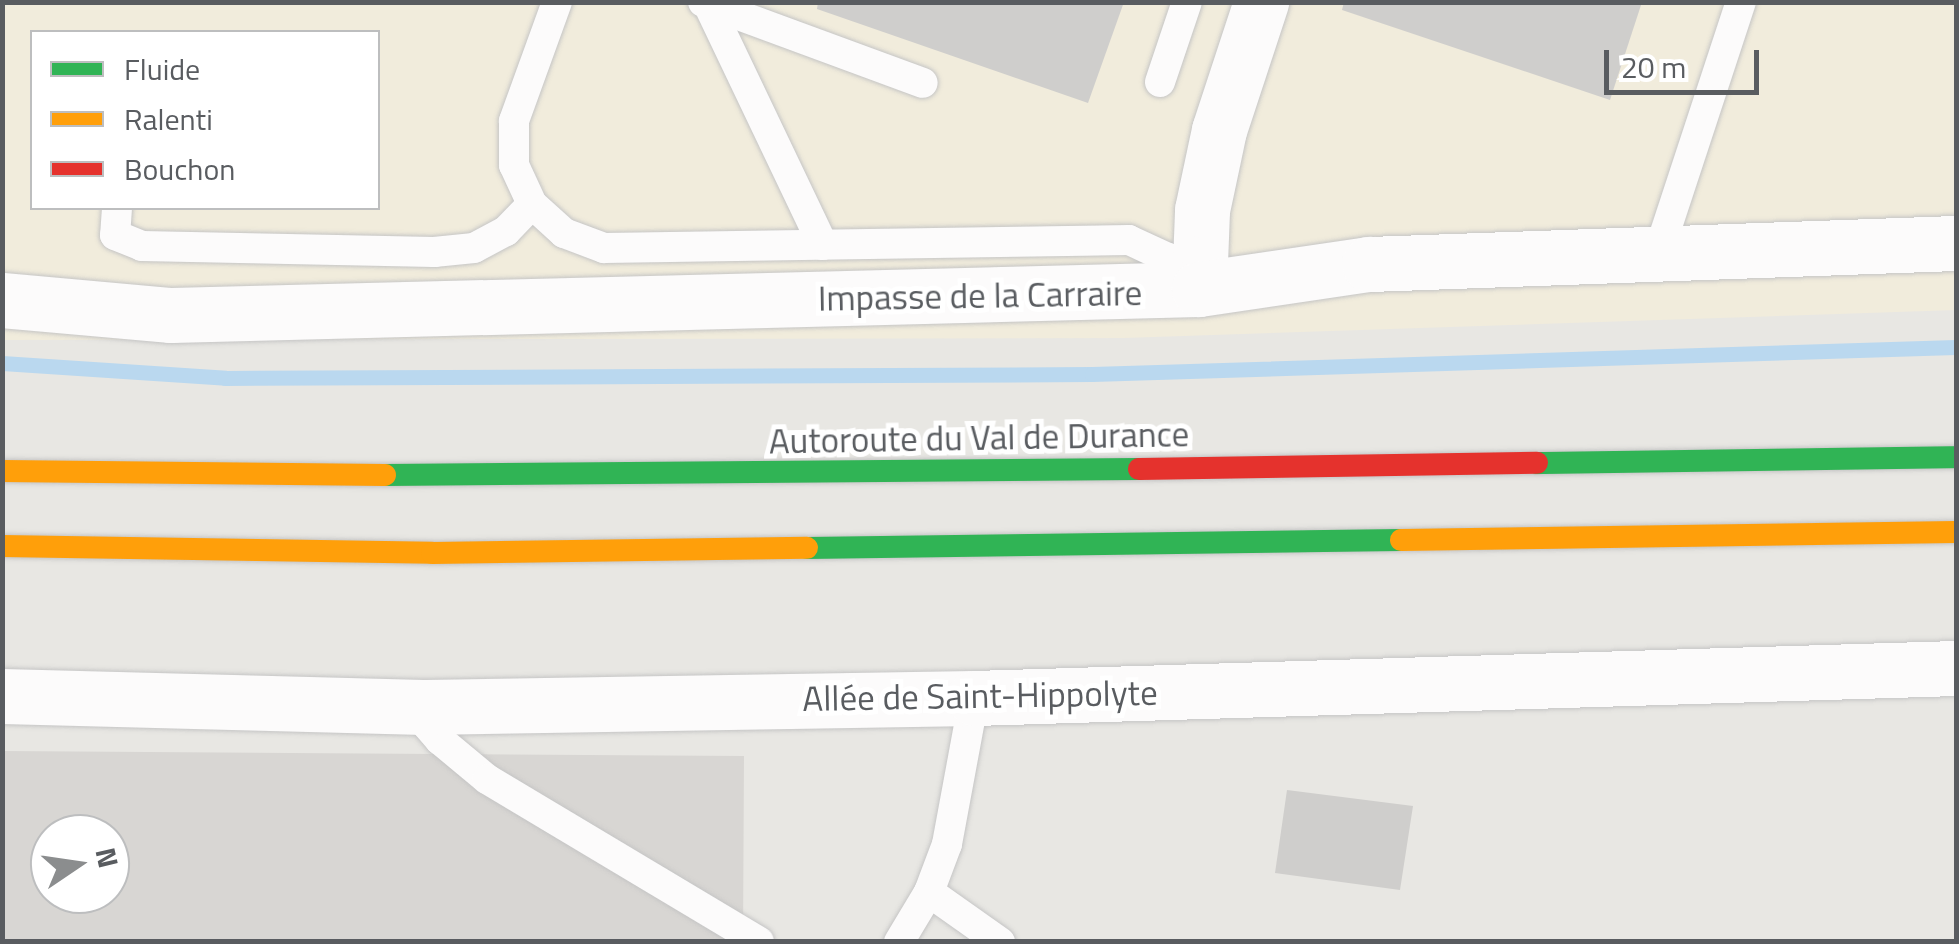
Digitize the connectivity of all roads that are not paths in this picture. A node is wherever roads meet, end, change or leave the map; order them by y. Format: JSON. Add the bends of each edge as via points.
{"nodes":[{"id":1,"x":558,"y":2,"type":"edge"},
{"id":2,"x":1188,"y":2,"type":"edge"},
{"id":3,"x":1261,"y":2,"type":"edge"},
{"id":4,"x":1741,"y":2,"type":"edge"},
{"id":5,"x":706,"y":3,"type":"edge"},
{"id":6,"x":1160,"y":82,"type":"dead end"},
{"id":7,"x":922,"y":84,"type":"dead end"},
{"id":8,"x":532,"y":204,"type":"junction"},
{"id":9,"x":117,"y":210,"type":"edge"},
{"id":10,"x":1956,"y":244,"type":"edge"},
{"id":11,"x":822,"y":245,"type":"junction"},
{"id":12,"x":1658,"y":254,"type":"junction"},
{"id":13,"x":1199,"y":289,"type":"junction"},
{"id":14,"x":2,"y":300,"type":"edge"},
{"id":15,"x":1956,"y":457,"type":"edge"},
{"id":16,"x":2,"y":471,"type":"edge"},
{"id":17,"x":1956,"y":532,"type":"edge"},
{"id":18,"x":2,"y":546,"type":"edge"},
{"id":19,"x":1956,"y":668,"type":"edge"},
{"id":20,"x":2,"y":696,"type":"edge"},
{"id":21,"x":974,"y":698,"type":"junction"},
{"id":22,"x":424,"y":707,"type":"junction"},
{"id":23,"x":929,"y":892,"type":"junction"},
{"id":24,"x":759,"y":942,"type":"edge"},
{"id":25,"x":900,"y":942,"type":"edge"},
{"id":26,"x":1000,"y":942,"type":"edge"}],
"edges":[{"from":1,"to":8,"type":"lane","via":[[514,121],[514,165]]},
{"from":2,"to":6,"type":"lane"},
{"from":3,"to":13,"type":"street","via":[[1215,146],[1202,210]]},
{"from":4,"to":12,"type":"lane"},
{"from":5,"to":7,"type":"lane"},
{"from":5,"to":11,"type":"lane"},
{"from":8,"to":9,"type":"lane","via":[[506,231],[474,248],[434,252],[142,246],[115,235]]},
{"from":8,"to":11,"type":"lane","via":[[564,233],[604,248]]},
{"from":10,"to":12,"type":"street","name":"Impasse de la Carraire"},
{"from":11,"to":13,"type":"lane","via":[[1129,240],[1168,258]]},
{"from":12,"to":13,"type":"street","name":"Impasse de la Carraire","via":[[1314,268]]},
{"from":13,"to":14,"type":"street","name":"Impasse de la Carraire","via":[[171,315]]},
{"from":15,"to":16,"type":"highway","name":"Autoroute du Val de Durance","via":[[588,478]]},
{"from":17,"to":18,"type":"highway","via":[[452,552]]},
{"from":19,"to":21,"type":"street","name":"Allée de Saint-Hippolyte"},
{"from":20,"to":22,"type":"street","name":"Allée de Saint-Hippolyte"},
{"from":21,"to":22,"type":"street","name":"Allée de Saint-Hippolyte"},
{"from":21,"to":23,"type":"lane","via":[[966,766]]},
{"from":22,"to":24,"type":"lane","via":[[426,724],[487,779]]},
{"from":23,"to":25,"type":"lane"},
{"from":23,"to":26,"type":"lane"}]}
